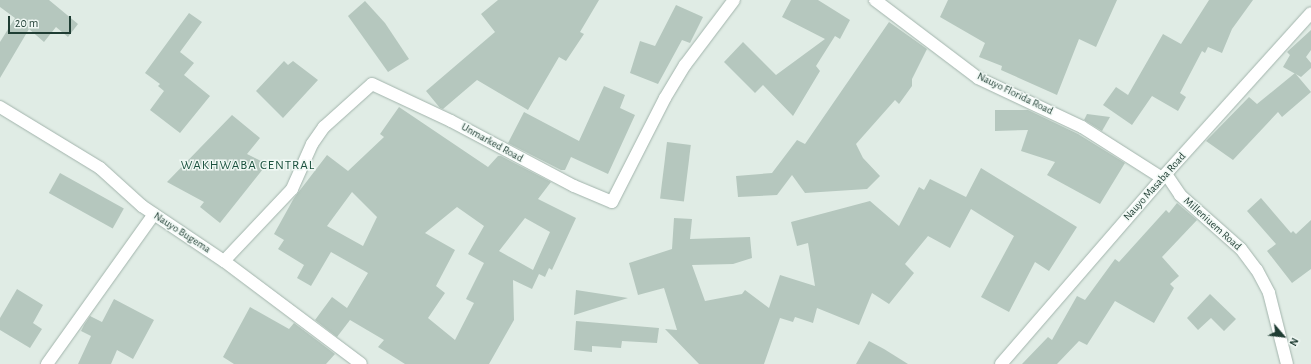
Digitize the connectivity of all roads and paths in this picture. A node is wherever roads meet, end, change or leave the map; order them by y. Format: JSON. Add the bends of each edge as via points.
{"nodes":[{"id":1,"x":734,"y":0,"type":"edge"},
{"id":2,"x":875,"y":0,"type":"edge"},
{"id":3,"x":1311,"y":13,"type":"edge"},
{"id":4,"x":0,"y":107,"type":"edge"},
{"id":5,"x":1164,"y":176,"type":"junction"},
{"id":6,"x":154,"y":214,"type":"junction"},
{"id":7,"x":224,"y":261,"type":"junction"},
{"id":8,"x":47,"y":364,"type":"edge"},
{"id":9,"x":361,"y":364,"type":"edge"},
{"id":10,"x":1001,"y":364,"type":"edge"},
{"id":11,"x":1287,"y":364,"type":"edge"}],
"edges":[{"from":1,"to":7,"type":"street","name":"Unmarked Road","via":[[685,65],[612,202],[539,169],[487,139],[372,84],[324,127],[312,144],[292,189]]},
{"from":2,"to":5,"type":"street","name":"Nauyo Florida Road","via":[[978,78],[1082,126]]},
{"from":3,"to":5,"type":"street","name":"Nauyo Masaba Road"},
{"from":4,"to":6,"type":"street","name":"Nauyo Bugema","via":[[100,168]]},
{"from":5,"to":10,"type":"street","name":"Nauyo Masaba Road"},
{"from":5,"to":11,"type":"street","name":"Milleniuem Road","via":[[1180,195],[1241,249],[1257,270],[1271,299]]},
{"from":6,"to":7,"type":"street","name":"Nauyo Bugema"},
{"from":6,"to":8,"type":"street"},
{"from":7,"to":9,"type":"street","name":"Nauyo Bugema"}]}
